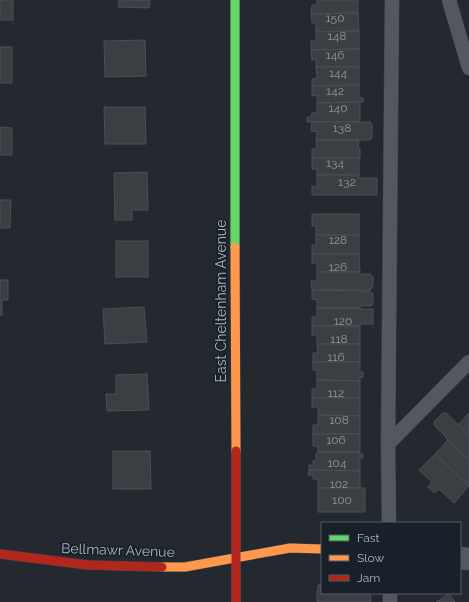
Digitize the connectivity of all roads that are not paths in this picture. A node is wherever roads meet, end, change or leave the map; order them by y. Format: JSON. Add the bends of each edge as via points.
{"nodes":[{"id":1,"x":235,"y":0,"type":"edge"},
{"id":2,"x":392,"y":0,"type":"edge"},
{"id":3,"x":450,"y":0,"type":"edge"},
{"id":4,"x":469,"y":68,"type":"edge"},
{"id":5,"x":469,"y":362,"type":"edge"},
{"id":6,"x":388,"y":444,"type":"junction"},
{"id":7,"x":389,"y":522,"type":"edge"},
{"id":8,"x":321,"y":549,"type":"edge"},
{"id":9,"x":0,"y":554,"type":"edge"},
{"id":10,"x":235,"y":558,"type":"junction"},
{"id":11,"x":236,"y":602,"type":"edge"}],
"edges":[{"from":1,"to":10,"type":"main road","name":"East Cheltenham Avenue"},
{"from":2,"to":6,"type":"lane"},
{"from":3,"to":4,"type":"lane"},
{"from":5,"to":6,"type":"lane"},
{"from":6,"to":7,"type":"lane"},
{"from":8,"to":10,"type":"main road","name":"Bellmawr Avenue","via":[[290,548]]},
{"from":9,"to":10,"type":"main road","name":"Bellmawr Avenue","via":[[88,566],[185,567]]},
{"from":10,"to":11,"type":"main road","name":"East Cheltenham Avenue"}]}
